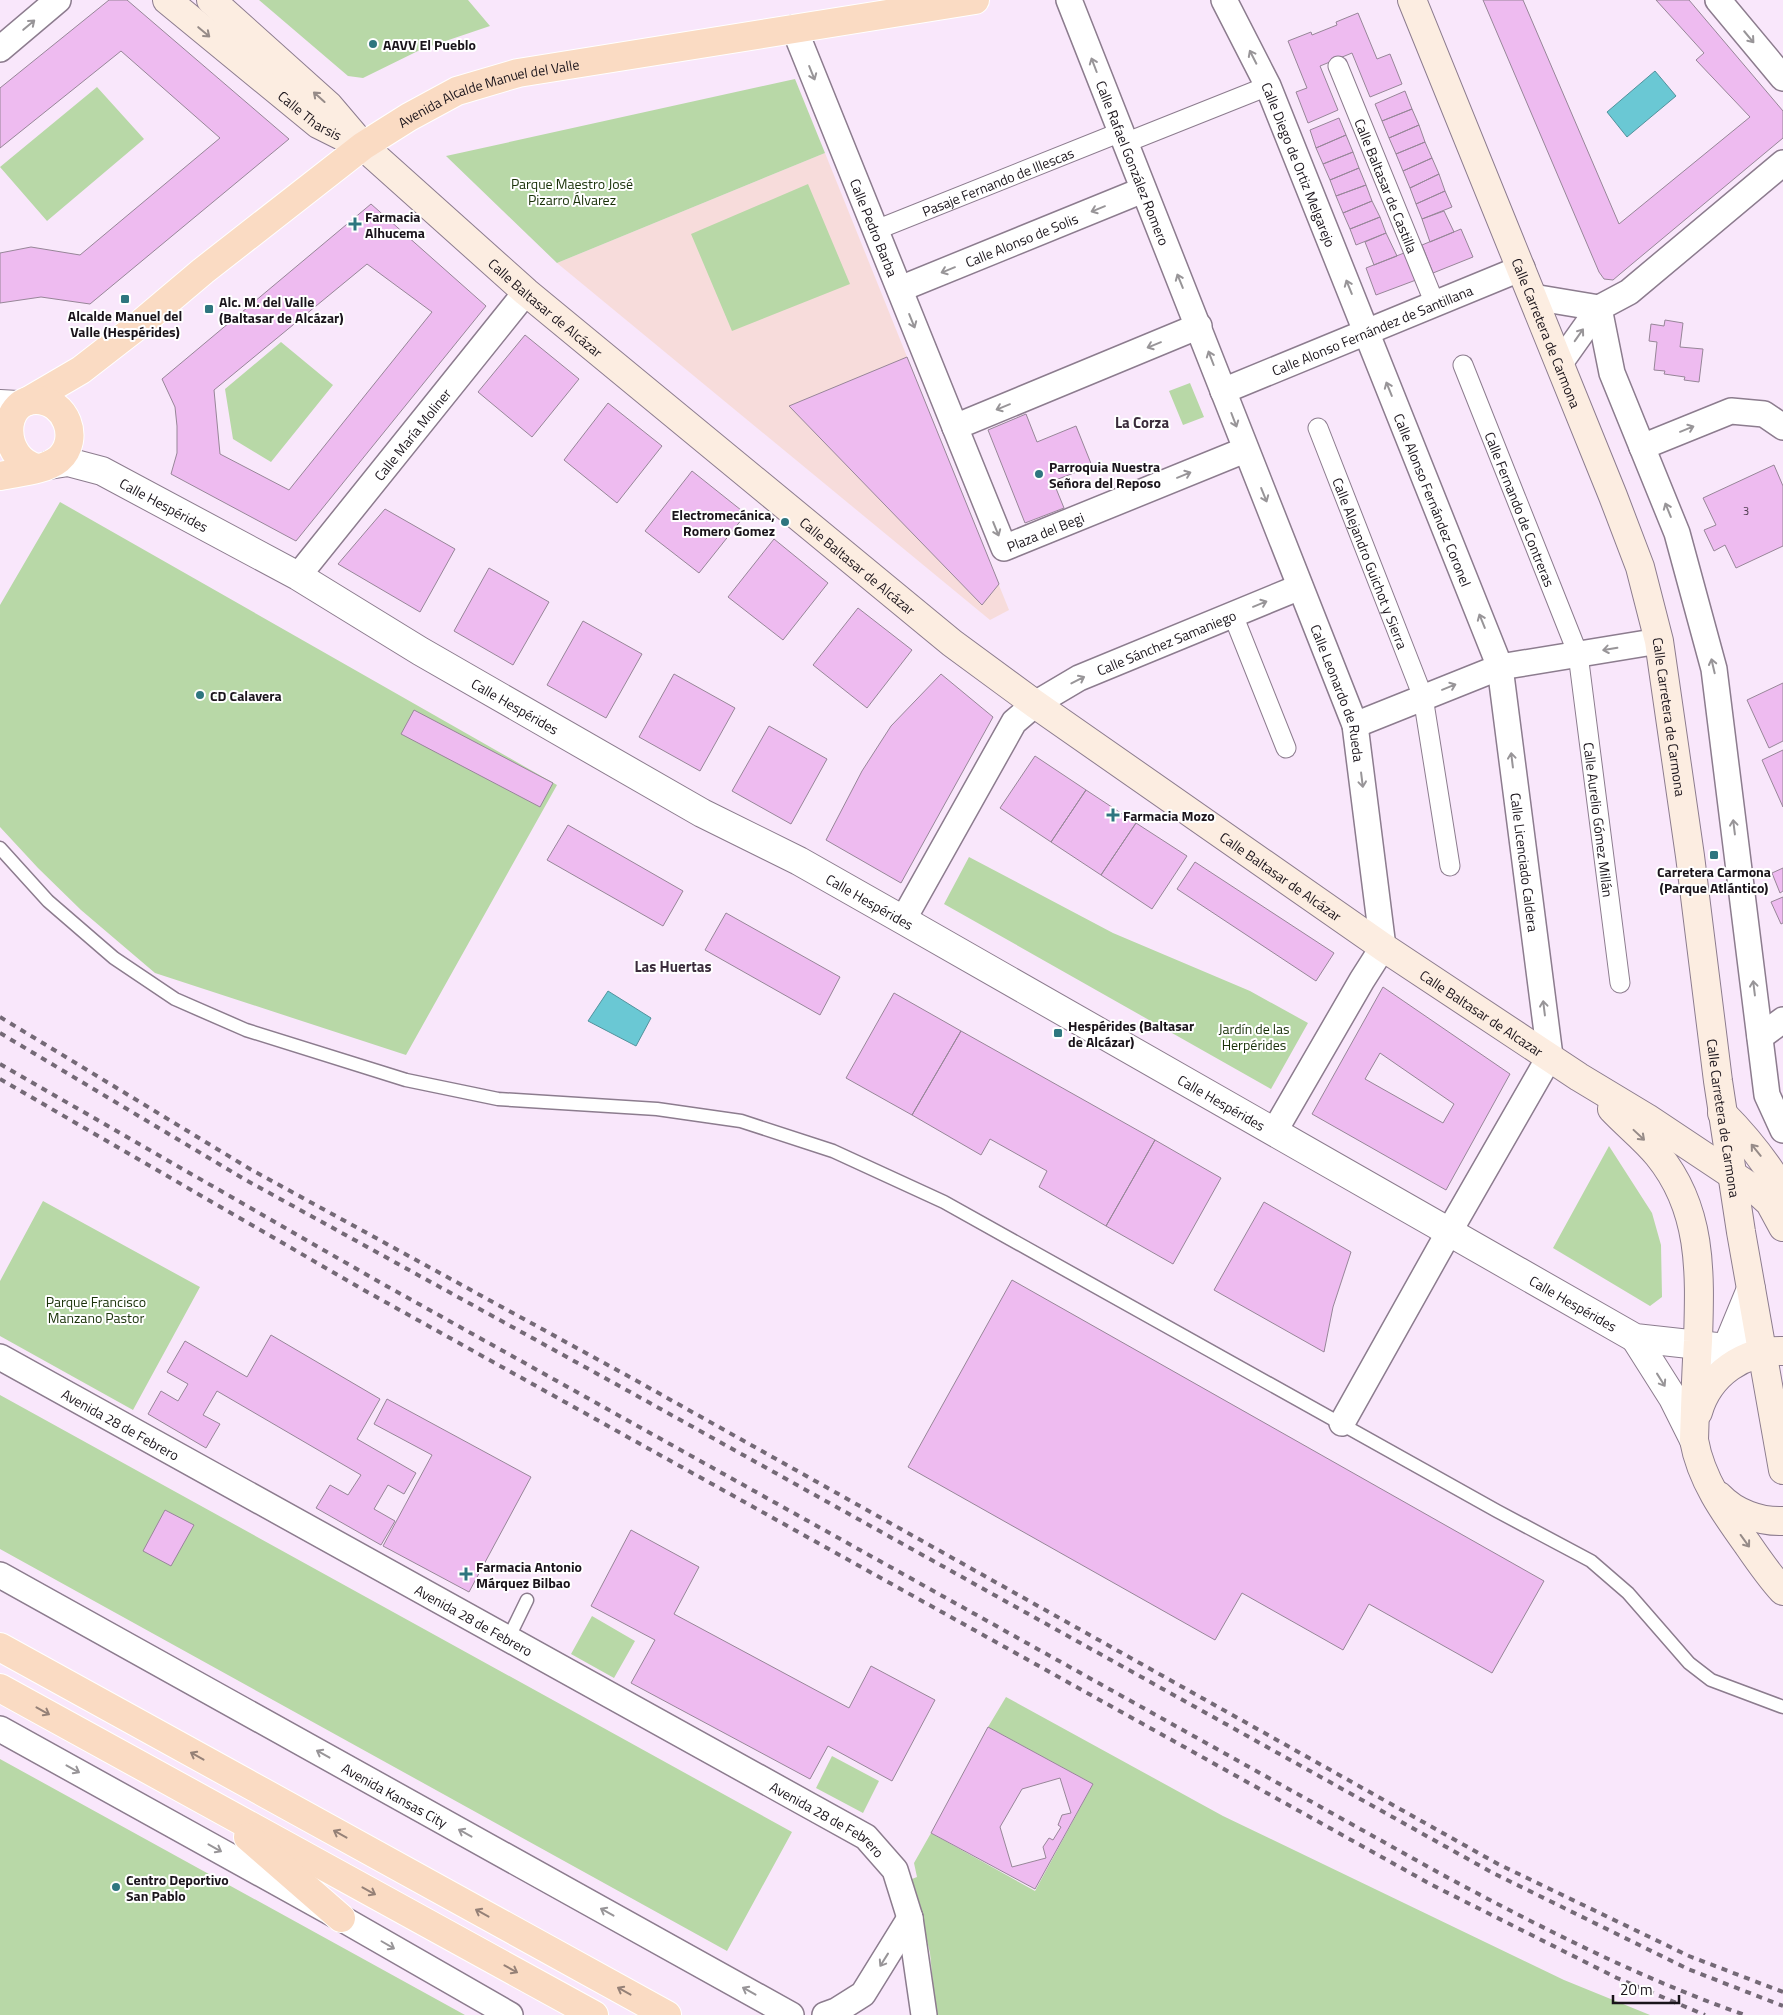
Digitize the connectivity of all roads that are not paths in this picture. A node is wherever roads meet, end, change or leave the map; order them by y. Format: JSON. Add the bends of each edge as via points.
{"nodes":[{"id":1,"x":58,"y":0,"type":"edge"},
{"id":2,"x":167,"y":0,"type":"edge"},
{"id":3,"x":211,"y":0,"type":"edge"},
{"id":4,"x":975,"y":0,"type":"edge"},
{"id":5,"x":1069,"y":0,"type":"edge"},
{"id":6,"x":1224,"y":0,"type":"edge"},
{"id":7,"x":1412,"y":0,"type":"edge"},
{"id":8,"x":1718,"y":0,"type":"edge"},
{"id":9,"x":794,"y":28,"type":"junction"},
{"id":10,"x":0,"y":49,"type":"edge"},
{"id":11,"x":1338,"y":66,"type":"dead end"},
{"id":12,"x":1783,"y":78,"type":"edge"},
{"id":13,"x":1268,"y":86,"type":"junction"},
{"id":14,"x":1123,"y":138,"type":"junction"},
{"id":15,"x":363,"y":146,"type":"junction"},
{"id":16,"x":1783,"y":163,"type":"edge"},
{"id":17,"x":1143,"y":190,"type":"junction"},
{"id":18,"x":876,"y":230,"type":"junction"},
{"id":19,"x":1522,"y":268,"type":"junction"},
{"id":20,"x":900,"y":289,"type":"junction"},
{"id":21,"x":526,"y":292,"type":"junction"},
{"id":22,"x":1533,"y":297,"type":"junction"},
{"id":23,"x":1435,"y":304,"type":"junction"},
{"id":24,"x":1599,"y":308,"type":"junction"},
{"id":25,"x":1198,"y":326,"type":"junction"},
{"id":26,"x":1367,"y":333,"type":"junction"},
{"id":27,"x":1560,"y":363,"type":"junction"},
{"id":28,"x":1463,"y":365,"type":"dead end"},
{"id":29,"x":81,"y":370,"type":"junction"},
{"id":30,"x":1223,"y":390,"type":"junction"},
{"id":31,"x":7,"y":423,"type":"edge"},
{"id":32,"x":68,"y":424,"type":"junction"},
{"id":33,"x":955,"y":427,"type":"junction"},
{"id":34,"x":1783,"y":427,"type":"edge"},
{"id":35,"x":1318,"y":428,"type":"dead end"},
{"id":36,"x":1642,"y":447,"type":"junction"},
{"id":37,"x":1245,"y":450,"type":"junction"},
{"id":38,"x":43,"y":467,"type":"junction"},
{"id":39,"x":102,"y":471,"type":"junction"},
{"id":40,"x":0,"y":476,"type":"edge"},
{"id":41,"x":298,"y":576,"type":"junction"},
{"id":42,"x":1300,"y":587,"type":"junction"},
{"id":43,"x":1234,"y":615,"type":"junction"},
{"id":44,"x":1658,"y":641,"type":"junction"},
{"id":45,"x":1578,"y":654,"type":"junction"},
{"id":46,"x":1500,"y":667,"type":"junction"},
{"id":47,"x":1423,"y":698,"type":"junction"},
{"id":48,"x":1035,"y":704,"type":"junction"},
{"id":49,"x":1355,"y":725,"type":"junction"},
{"id":50,"x":1286,"y":748,"type":"dead end"},
{"id":51,"x":0,"y":848,"type":"edge"},
{"id":52,"x":1450,"y":866,"type":"dead end"},
{"id":53,"x":903,"y":920,"type":"junction"},
{"id":54,"x":1384,"y":947,"type":"junction"},
{"id":55,"x":1620,"y":983,"type":"dead end"},
{"id":56,"x":1783,"y":1020,"type":"edge"},
{"id":57,"x":1760,"y":1037,"type":"junction"},
{"id":58,"x":1550,"y":1056,"type":"junction"},
{"id":59,"x":1579,"y":1077,"type":"junction"},
{"id":60,"x":1722,"y":1113,"type":"junction"},
{"id":61,"x":1783,"y":1130,"type":"edge"},
{"id":62,"x":1274,"y":1132,"type":"junction"},
{"id":63,"x":1732,"y":1174,"type":"junction"},
{"id":64,"x":1783,"y":1191,"type":"edge"},
{"id":65,"x":1783,"y":1227,"type":"edge"},
{"id":66,"x":1449,"y":1232,"type":"junction"},
{"id":67,"x":1751,"y":1289,"type":"junction"},
{"id":68,"x":1700,"y":1290,"type":"junction"},
{"id":69,"x":1635,"y":1338,"type":"junction"},
{"id":70,"x":1698,"y":1345,"type":"junction"},
{"id":71,"x":1727,"y":1348,"type":"junction"},
{"id":72,"x":1773,"y":1351,"type":"edge"},
{"id":73,"x":0,"y":1356,"type":"edge"},
{"id":74,"x":1713,"y":1382,"type":"junction"},
{"id":75,"x":1342,"y":1423,"type":"junction"},
{"id":76,"x":1694,"y":1440,"type":"junction"},
{"id":77,"x":1783,"y":1470,"type":"edge"},
{"id":78,"x":1710,"y":1485,"type":"junction"},
{"id":79,"x":1783,"y":1521,"type":"edge"},
{"id":80,"x":0,"y":1575,"type":"edge"},
{"id":81,"x":1783,"y":1591,"type":"edge"},
{"id":82,"x":527,"y":1600,"type":"dead end"},
{"id":83,"x":508,"y":1639,"type":"junction"},
{"id":84,"x":0,"y":1647,"type":"edge"},
{"id":85,"x":0,"y":1688,"type":"edge"},
{"id":86,"x":1783,"y":1706,"type":"edge"},
{"id":87,"x":0,"y":1729,"type":"edge"},
{"id":88,"x":210,"y":1803,"type":"junction"},
{"id":89,"x":341,"y":1918,"type":"junction"},
{"id":90,"x":910,"y":1918,"type":"junction"},
{"id":91,"x":510,"y":2015,"type":"edge"},
{"id":92,"x":594,"y":2015,"type":"edge"},
{"id":93,"x":667,"y":2015,"type":"edge"},
{"id":94,"x":791,"y":2015,"type":"edge"},
{"id":95,"x":826,"y":2015,"type":"edge"},
{"id":96,"x":924,"y":2015,"type":"edge"}],
"edges":[{"from":10,"to":1,"type":"street","one_way":true},
{"from":2,"to":15,"type":"main road","name":"Calle Tharsis","one_way":true,"via":[[318,124]]},
{"from":15,"to":3,"type":"main road","name":"Calle Tharsis","one_way":true,"via":[[329,106]]},
{"from":4,"to":9,"type":"main road","name":"Avenida Alcalde Manuel del Valle"},
{"from":14,"to":5,"type":"street","name":"Calle Rafael González Romero","one_way":true},
{"from":13,"to":6,"type":"street","name":"Calle Diego de Ortiz Melgarejo","one_way":true},
{"from":7,"to":19,"type":"main road","name":"Calle Carretera de Carmona"},
{"from":8,"to":12,"type":"street","one_way":true},
{"from":9,"to":15,"type":"main road","name":"Avenida Alcalde Manuel del Valle","via":[[518,73],[457,91]]},
{"from":9,"to":18,"type":"street","name":"Calle Pedro Barba","one_way":true},
{"from":11,"to":23,"type":"street","name":"Calle Baltasar de Castilla"},
{"from":13,"to":14,"type":"street","name":"Pasaje Fernando de Illescas"},
{"from":26,"to":13,"type":"street","name":"Calle Diego de Ortiz Melgarejo","one_way":true},
{"from":14,"to":17,"type":"street","name":"Calle Rafael González Romero"},
{"from":14,"to":18,"type":"street","name":"Pasaje Fernando de Illescas"},
{"from":15,"to":21,"type":"main road","name":"Calle Baltasar de Alcázar"},
{"from":15,"to":29,"type":"main road","name":"Avenida Alcalde Manuel del Valle"},
{"from":16,"to":24,"type":"street","via":[[1630,292]]},
{"from":17,"to":20,"type":"street","name":"Calle Alonso de Solis","one_way":true},
{"from":25,"to":17,"type":"street","name":"Calle Rafael González Romero","one_way":true},
{"from":18,"to":20,"type":"street","name":"Calle Pedro Barba"},
{"from":19,"to":22,"type":"main road","name":"Calle Carretera de Carmona"},
{"from":19,"to":23,"type":"street","name":"Calle Alonso Fernández de Santillana"},
{"from":20,"to":33,"type":"street","name":"Calle Pedro Barba","one_way":true},
{"from":21,"to":41,"type":"street","name":"Calle María Moliner"},
{"from":21,"to":48,"type":"main road","name":"Calle Baltasar de Alcázar","via":[[952,643]]},
{"from":22,"to":24,"type":"street"},
{"from":22,"to":27,"type":"main road","name":"Calle Carretera de Carmona"},
{"from":23,"to":26,"type":"street","name":"Calle Alonso Fernández de Santillana"},
{"from":27,"to":24,"type":"street","one_way":true},
{"from":24,"to":36,"type":"street","via":[[1612,373]]},
{"from":30,"to":25,"type":"street","one_way":true},
{"from":25,"to":33,"type":"street","one_way":true},
{"from":26,"to":30,"type":"street","name":"Calle Alonso Fernández de Santillana"},
{"from":46,"to":26,"type":"street","name":"Calle Alonso Fernández Coronel","one_way":true},
{"from":27,"to":44,"type":"main road","name":"Calle Carretera de Carmona","via":[[1640,567]]},
{"from":28,"to":45,"type":"street","name":"Calle Fernando de Contreras"},
{"from":29,"to":31,"type":"main road","name":"Avenida Alcalde Manuel del Valle"},
{"from":29,"to":32,"type":"main road"},
{"from":30,"to":37,"type":"street","one_way":true},
{"from":31,"to":32,"type":"main road","via":[[38,400],[58,408]]},
{"from":31,"to":38,"type":"main road","via":[[8,453],[26,466]]},
{"from":32,"to":38,"type":"main road","via":[[70,439],[66,450]]},
{"from":32,"to":39,"type":"street","name":"Calle Hespérides"},
{"from":33,"to":37,"type":"street","name":"Plaza del Begi","one_way":true,"via":[[1004,548]]},
{"from":36,"to":34,"type":"street","one_way":true,"via":[[1731,411],[1764,414]]},
{"from":35,"to":47,"type":"street","name":"Calle Alejandro Guichot y Sierra"},
{"from":57,"to":36,"type":"street","one_way":true,"via":[[1714,669],[1677,533]]},
{"from":37,"to":42,"type":"street","name":"Calle Leonardo de Rueda","one_way":true},
{"from":38,"to":39,"type":"street","name":"Calle Hespérides","via":[[68,462]]},
{"from":38,"to":40,"type":"main road"},
{"from":39,"to":41,"type":"street","name":"Calle Hespérides"},
{"from":41,"to":53,"type":"street","name":"Calle Hespérides","via":[[420,651],[686,804],[799,861]]},
{"from":43,"to":42,"type":"street","name":"Calle Sánchez Samaniego","one_way":true},
{"from":42,"to":49,"type":"street","name":"Calle Leonardo de Rueda"},
{"from":48,"to":43,"type":"street","name":"Calle Sánchez Samaniego","one_way":true,"via":[[1079,678]]},
{"from":43,"to":50,"type":"street"},
{"from":44,"to":45,"type":"street","one_way":true},
{"from":44,"to":60,"type":"main road","name":"Calle Carretera de Carmona","via":[[1690,856]]},
{"from":45,"to":46,"type":"street"},
{"from":45,"to":55,"type":"street","name":"Calle Aurelio Gómez Millán"},
{"from":47,"to":46,"type":"street","one_way":true},
{"from":58,"to":46,"type":"street","name":"Calle Licenciado Caldera","one_way":true},
{"from":47,"to":49,"type":"street"},
{"from":47,"to":52,"type":"street","name":"Calle Alejandro Guichot y Sierra"},
{"from":48,"to":53,"type":"street","name":"Calle Sánchez Samaniego","via":[[1014,722]]},
{"from":48,"to":54,"type":"main road","name":"Calle Baltasar de Alcázar"},
{"from":49,"to":54,"type":"street","name":"Calle Leonardo de Rueda","one_way":true},
{"from":51,"to":75,"type":"lane","via":[[48,901],[114,958],[175,999],[237,1026],[406,1080],[498,1099],[657,1109],[741,1121],[833,1151],[944,1202]]},
{"from":53,"to":62,"type":"street","name":"Calle Hespérides"},
{"from":54,"to":58,"type":"main road","name":"Calle Baltasar de Alcazar"},
{"from":54,"to":62,"type":"street"},
{"from":56,"to":57,"type":"street"},
{"from":57,"to":61,"type":"street","via":[[1767,1095]]},
{"from":58,"to":59,"type":"main road","name":"Calle Baltasar de Alcazar"},
{"from":58,"to":66,"type":"street"},
{"from":59,"to":63,"type":"main road"},
{"from":59,"to":68,"type":"main road","one_way":true,"via":[[1659,1156],[1677,1186],[1697,1244]]},
{"from":60,"to":63,"type":"main road","name":"Calle Carretera de Carmona"},
{"from":64,"to":60,"type":"main road","one_way":true,"via":[[1766,1163]]},
{"from":62,"to":66,"type":"street","name":"Calle Hespérides"},
{"from":63,"to":65,"type":"main road","via":[[1770,1203]]},
{"from":63,"to":67,"type":"main road","name":"Calle Carretera de Carmona"},
{"from":66,"to":69,"type":"street","name":"Calle Hespérides"},
{"from":66,"to":75,"type":"street"},
{"from":67,"to":71,"type":"street"},
{"from":67,"to":72,"type":"main road","name":"Calle Carretera de Carmona"},
{"from":68,"to":69,"type":"street","via":[[1682,1326],[1672,1333]]},
{"from":68,"to":70,"type":"main road"},
{"from":69,"to":70,"type":"street"},
{"from":69,"to":76,"type":"street","one_way":true,"via":[[1673,1398]]},
{"from":70,"to":71,"type":"street"},
{"from":70,"to":76,"type":"main road"},
{"from":71,"to":72,"type":"street"},
{"from":71,"to":74,"type":"street"},
{"from":72,"to":74,"type":"main road","via":[[1735,1363]]},
{"from":72,"to":77,"type":"main road","name":"Calle Carretera de Carmona"},
{"from":73,"to":83,"type":"street","name":"Avenida 28 de Febrero"},
{"from":74,"to":76,"type":"main road","via":[[1698,1410]]},
{"from":75,"to":86,"type":"lane","via":[[1591,1561],[1628,1593],[1689,1663],[1711,1680]]},
{"from":76,"to":78,"type":"main road","via":[[1701,1468]]},
{"from":78,"to":79,"type":"main road","via":[[1738,1510],[1755,1518]]},
{"from":78,"to":81,"type":"main road","one_way":true,"via":[[1722,1510]]},
{"from":94,"to":80,"type":"street","name":"Avenida Kansas City","one_way":true},
{"from":82,"to":83,"type":"lane"},
{"from":83,"to":90,"type":"street","name":"Avenida 28 de Febrero","via":[[866,1838],[895,1870]]},
{"from":93,"to":84,"type":"main road","one_way":true},
{"from":85,"to":88,"type":"main road","one_way":true},
{"from":87,"to":89,"type":"street","one_way":true},
{"from":88,"to":89,"type":"main road"},
{"from":88,"to":92,"type":"main road","one_way":true},
{"from":89,"to":91,"type":"street","one_way":true},
{"from":90,"to":95,"type":"street","one_way":true,"via":[[863,1994]]},
{"from":90,"to":96,"type":"street","name":"Avenida 28 de Febrero"}]}
